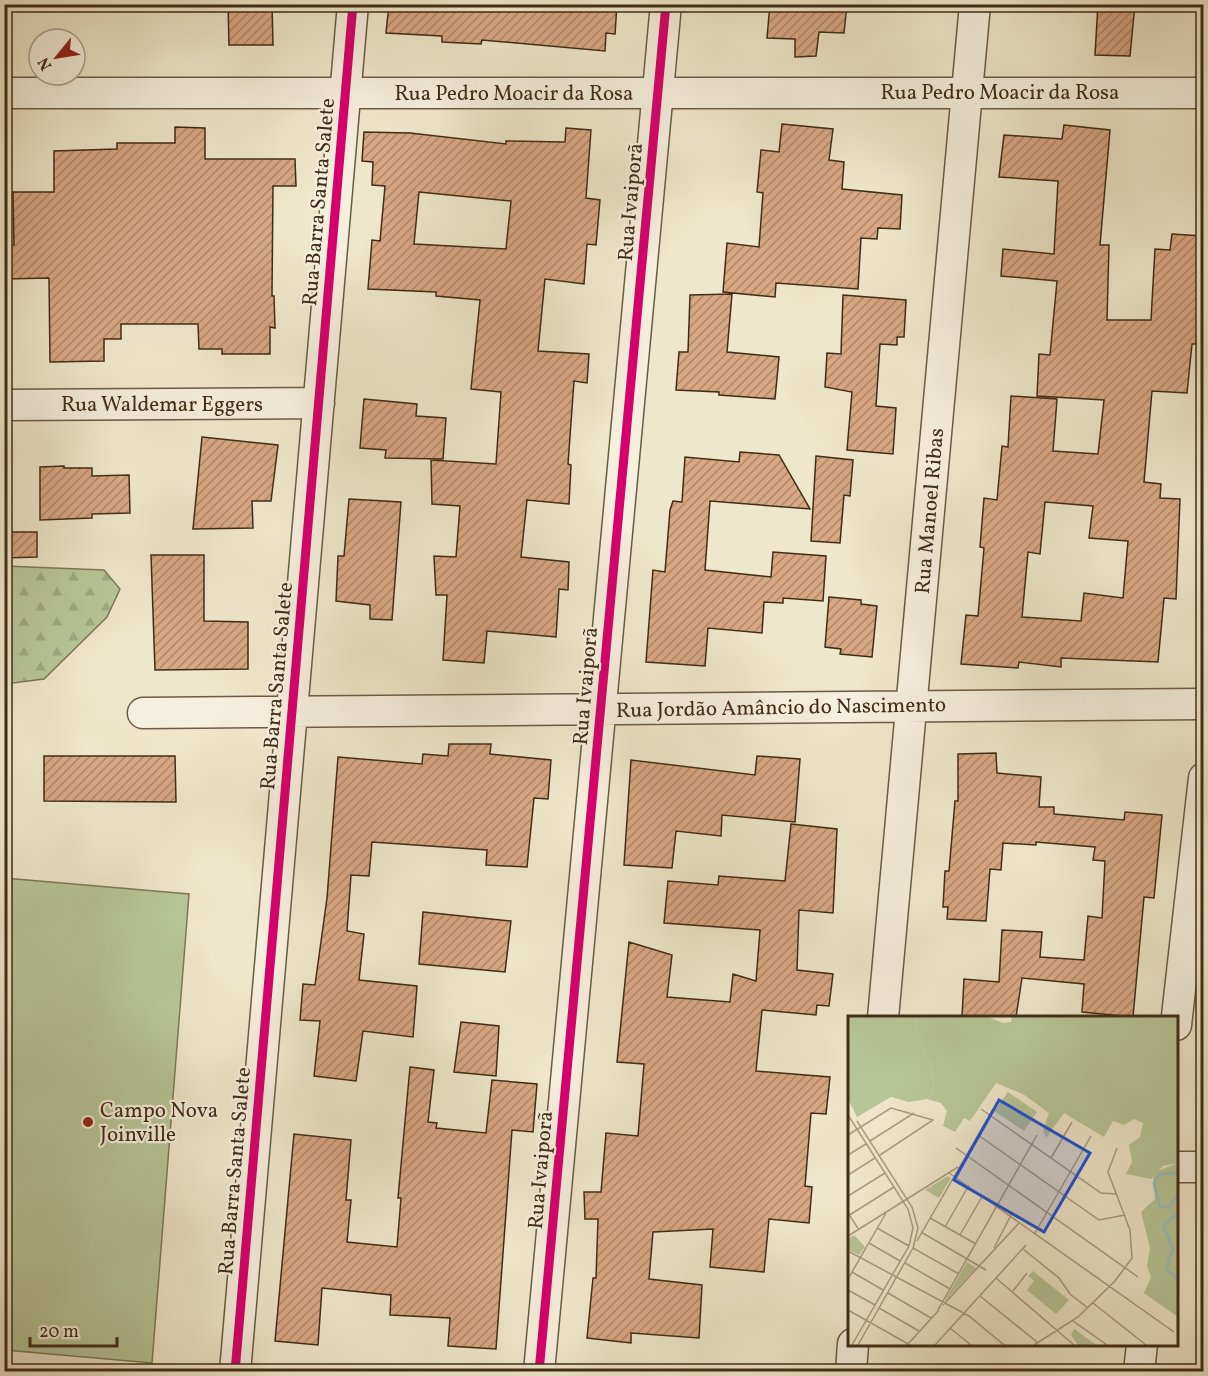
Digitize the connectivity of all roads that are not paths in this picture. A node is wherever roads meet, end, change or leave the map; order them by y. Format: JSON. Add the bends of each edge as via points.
{"nodes":[{"id":1,"x":352,"y":4,"type":"edge"},
{"id":2,"x":666,"y":4,"type":"edge"},
{"id":3,"x":975,"y":4,"type":"edge"},
{"id":4,"x":967,"y":92,"type":"junction"},
{"id":5,"x":4,"y":93,"type":"edge"},
{"id":6,"x":345,"y":93,"type":"junction"},
{"id":7,"x":658,"y":93,"type":"junction"},
{"id":8,"x":1203,"y":93,"type":"edge"},
{"id":9,"x":319,"y":403,"type":"junction"},
{"id":10,"x":4,"y":405,"type":"edge"},
{"id":11,"x":1203,"y":704,"type":"edge"},
{"id":12,"x":912,"y":706,"type":"junction"},
{"id":13,"x":601,"y":709,"type":"junction"},
{"id":14,"x":292,"y":712,"type":"junction"},
{"id":15,"x":143,"y":713,"type":"dead end"},
{"id":16,"x":1203,"y":778,"type":"edge"},
{"id":17,"x":1195,"y":934,"type":"edge"},
{"id":18,"x":883,"y":1016,"type":"edge"},
{"id":19,"x":1178,"y":1016,"type":"edge"},
{"id":20,"x":1178,"y":1167,"type":"edge"},
{"id":21,"x":1203,"y":1167,"type":"edge"},
{"id":22,"x":853,"y":1346,"type":"edge"},
{"id":23,"x":1142,"y":1346,"type":"edge"},
{"id":24,"x":235,"y":1371,"type":"edge"},
{"id":25,"x":539,"y":1371,"type":"edge"},
{"id":26,"x":851,"y":1371,"type":"edge"},
{"id":27,"x":1139,"y":1371,"type":"edge"}],
"edges":[{"from":1,"to":6,"type":"street","name":"Rua Barra Santa Salete"},
{"from":2,"to":7,"type":"street","name":"Rua Ivaiporã"},
{"from":3,"to":4,"type":"street","name":"Rua Manoel Ribas"},
{"from":4,"to":7,"type":"street","name":"Rua Pedro Moacir da Rosa"},
{"from":4,"to":8,"type":"street","name":"Rua Pedro Moacir da Rosa"},
{"from":4,"to":12,"type":"street","name":"Rua Manoel Ribas"},
{"from":5,"to":6,"type":"street","name":"Rua Pedro Moacir da Rosa"},
{"from":6,"to":7,"type":"street","name":"Rua Pedro Moacir da Rosa"},
{"from":6,"to":9,"type":"street","name":"Rua Barra Santa Salete"},
{"from":7,"to":13,"type":"street","name":"Rua Ivaiporã"},
{"from":9,"to":10,"type":"street","name":"Rua Waldemar Eggers"},
{"from":9,"to":14,"type":"street","name":"Rua Barra Santa Salete"},
{"from":11,"to":12,"type":"street","name":"Rua Jordão Amâncio do Nascimento"},
{"from":12,"to":13,"type":"street","name":"Rua Jordão Amâncio do Nascimento"},
{"from":12,"to":18,"type":"street","name":"Rua Manoel Ribas"},
{"from":13,"to":14,"type":"street","name":"Rua Jordão Amâncio do Nascimento"},
{"from":13,"to":25,"type":"street","name":"Rua Ivaiporã"},
{"from":14,"to":15,"type":"street","name":"Rua Jordão Amâncio do Nascimento"},
{"from":14,"to":24,"type":"street","name":"Rua Barra Santa Salete"},
{"from":16,"to":17,"type":"street"},
{"from":17,"to":19,"type":"street"},
{"from":20,"to":21,"type":"street"},
{"from":22,"to":26,"type":"street"},
{"from":23,"to":27,"type":"street"}]}
